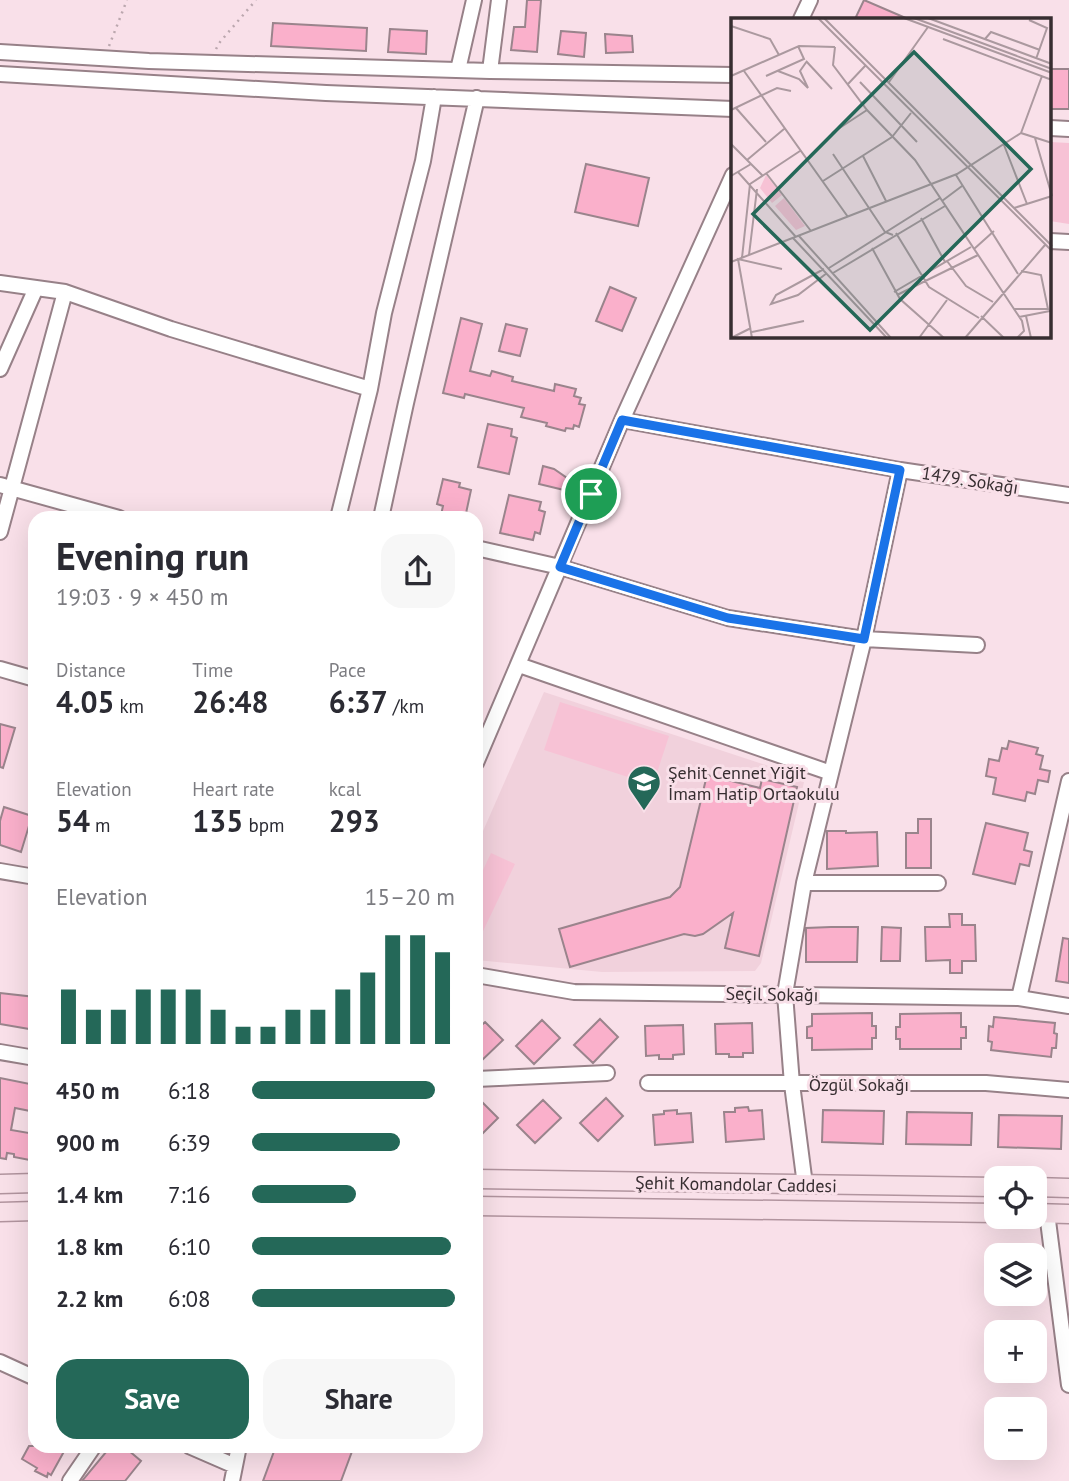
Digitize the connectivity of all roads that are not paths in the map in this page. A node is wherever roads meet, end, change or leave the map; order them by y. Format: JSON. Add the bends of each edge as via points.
{"nodes":[{"id":1,"x":474,"y":0,"type":"edge"},
{"id":2,"x":499,"y":0,"type":"edge"},
{"id":3,"x":810,"y":0,"type":"edge"},
{"id":4,"x":801,"y":18,"type":"edge"},
{"id":5,"x":0,"y":52,"type":"edge"},
{"id":6,"x":458,"y":70,"type":"junction"},
{"id":7,"x":490,"y":71,"type":"junction"},
{"id":8,"x":0,"y":74,"type":"edge"},
{"id":9,"x":731,"y":75,"type":"edge"},
{"id":10,"x":434,"y":97,"type":"junction"},
{"id":11,"x":477,"y":98,"type":"junction"},
{"id":12,"x":731,"y":109,"type":"edge"},
{"id":13,"x":731,"y":184,"type":"edge"},
{"id":14,"x":0,"y":283,"type":"edge"},
{"id":15,"x":36,"y":288,"type":"junction"},
{"id":16,"x":65,"y":292,"type":"junction"},
{"id":17,"x":0,"y":369,"type":"edge"},
{"id":18,"x":370,"y":389,"type":"junction"},
{"id":19,"x":622,"y":420,"type":"junction"},
{"id":20,"x":900,"y":470,"type":"junction"},
{"id":21,"x":6,"y":487,"type":"edge"},
{"id":22,"x":1069,"y":495,"type":"edge"},
{"id":23,"x":93,"y":511,"type":"edge"},
{"id":24,"x":340,"y":511,"type":"edge"},
{"id":25,"x":383,"y":511,"type":"edge"},
{"id":26,"x":0,"y":532,"type":"edge"},
{"id":27,"x":483,"y":550,"type":"edge"},
{"id":28,"x":560,"y":567,"type":"junction"},
{"id":29,"x":864,"y":639,"type":"junction"},
{"id":30,"x":977,"y":645,"type":"dead end"},
{"id":31,"x":519,"y":665,"type":"junction"},
{"id":32,"x":0,"y":669,"type":"edge"},
{"id":33,"x":28,"y":678,"type":"edge"},
{"id":34,"x":483,"y":747,"type":"edge"},
{"id":35,"x":831,"y":773,"type":"junction"},
{"id":36,"x":1069,"y":781,"type":"edge"},
{"id":37,"x":0,"y":871,"type":"edge"},
{"id":38,"x":28,"y":876,"type":"edge"},
{"id":39,"x":804,"y":883,"type":"junction"},
{"id":40,"x":938,"y":883,"type":"dead end"},
{"id":41,"x":483,"y":976,"type":"edge"},
{"id":42,"x":785,"y":993,"type":"junction"},
{"id":43,"x":1019,"y":998,"type":"junction"},
{"id":44,"x":1069,"y":1006,"type":"edge"},
{"id":45,"x":0,"y":1052,"type":"edge"},
{"id":46,"x":28,"y":1057,"type":"edge"},
{"id":47,"x":607,"y":1073,"type":"dead end"},
{"id":48,"x":483,"y":1079,"type":"edge"},
{"id":49,"x":648,"y":1083,"type":"dead end"},
{"id":50,"x":792,"y":1084,"type":"junction"},
{"id":51,"x":1069,"y":1090,"type":"edge"},
{"id":52,"x":483,"y":1179,"type":"edge"},
{"id":53,"x":28,"y":1183,"type":"edge"},
{"id":54,"x":0,"y":1184,"type":"edge"},
{"id":55,"x":806,"y":1185,"type":"junction"},
{"id":56,"x":984,"y":1187,"type":"edge"},
{"id":57,"x":1047,"y":1187,"type":"edge"},
{"id":58,"x":1069,"y":1188,"type":"edge"},
{"id":59,"x":483,"y":1206,"type":"edge"},
{"id":60,"x":28,"y":1211,"type":"edge"},
{"id":61,"x":0,"y":1212,"type":"edge"},
{"id":62,"x":984,"y":1213,"type":"edge"},
{"id":63,"x":1047,"y":1213,"type":"edge"},
{"id":64,"x":1069,"y":1214,"type":"edge"},
{"id":65,"x":1044,"y":1229,"type":"edge"},
{"id":66,"x":0,"y":1362,"type":"edge"},
{"id":67,"x":28,"y":1375,"type":"edge"},
{"id":68,"x":1069,"y":1385,"type":"edge"},
{"id":69,"x":89,"y":1453,"type":"edge"},
{"id":70,"x":200,"y":1453,"type":"edge"},
{"id":71,"x":238,"y":1453,"type":"edge"},
{"id":72,"x":234,"y":1474,"type":"edge"},
{"id":73,"x":71,"y":1481,"type":"edge"}],
"edges":[{"from":1,"to":6,"type":"street"},
{"from":2,"to":7,"type":"street"},
{"from":3,"to":4,"type":"street"},
{"from":5,"to":6,"type":"street"},
{"from":6,"to":7,"type":"street"},
{"from":7,"to":9,"type":"street"},
{"from":8,"to":10,"type":"street"},
{"from":10,"to":11,"type":"street"},
{"from":10,"to":18,"type":"street"},
{"from":11,"to":12,"type":"street"},
{"from":11,"to":25,"type":"street"},
{"from":13,"to":19,"type":"street"},
{"from":14,"to":15,"type":"street"},
{"from":15,"to":16,"type":"street"},
{"from":15,"to":17,"type":"street"},
{"from":16,"to":18,"type":"street"},
{"from":16,"to":21,"type":"street"},
{"from":18,"to":24,"type":"street"},
{"from":19,"to":20,"type":"street","name":"1479. Sokağı"},
{"from":19,"to":28,"type":"street"},
{"from":20,"to":22,"type":"street","name":"1479. Sokağı"},
{"from":20,"to":29,"type":"street"},
{"from":21,"to":23,"type":"street"},
{"from":21,"to":26,"type":"street"},
{"from":27,"to":28,"type":"street"},
{"from":28,"to":29,"type":"street","via":[[728,618]]},
{"from":28,"to":31,"type":"street"},
{"from":29,"to":30,"type":"street"},
{"from":29,"to":35,"type":"street"},
{"from":31,"to":34,"type":"street"},
{"from":31,"to":35,"type":"street"},
{"from":32,"to":33,"type":"street"},
{"from":35,"to":39,"type":"street"},
{"from":36,"to":43,"type":"street"},
{"from":37,"to":38,"type":"street"},
{"from":39,"to":40,"type":"street"},
{"from":39,"to":42,"type":"street"},
{"from":41,"to":42,"type":"street","name":"Seçil Sokağı","via":[[574,992]]},
{"from":42,"to":43,"type":"street","name":"Seçil Sokağı"},
{"from":42,"to":50,"type":"street"},
{"from":43,"to":44,"type":"street","name":"Seçil Sokağı"},
{"from":45,"to":46,"type":"street"},
{"from":47,"to":48,"type":"street"},
{"from":49,"to":50,"type":"street","name":"Özgül Sokağı"},
{"from":50,"to":51,"type":"street","name":"Özgül Sokağı","via":[[986,1083]]},
{"from":50,"to":55,"type":"street"},
{"from":52,"to":55,"type":"main road","name":"Şehit Komandolar Caddesi"},
{"from":53,"to":54,"type":"main road"},
{"from":55,"to":56,"type":"main road","name":"Şehit Komandolar Caddesi"},
{"from":57,"to":58,"type":"main road"},
{"from":59,"to":62,"type":"main road","name":"Şehit Komandolar Caddesi"},
{"from":60,"to":61,"type":"main road"},
{"from":63,"to":64,"type":"main road"},
{"from":65,"to":68,"type":"street"},
{"from":66,"to":67,"type":"street"},
{"from":69,"to":73,"type":"street"},
{"from":70,"to":72,"type":"street"},
{"from":71,"to":72,"type":"street"}]}
